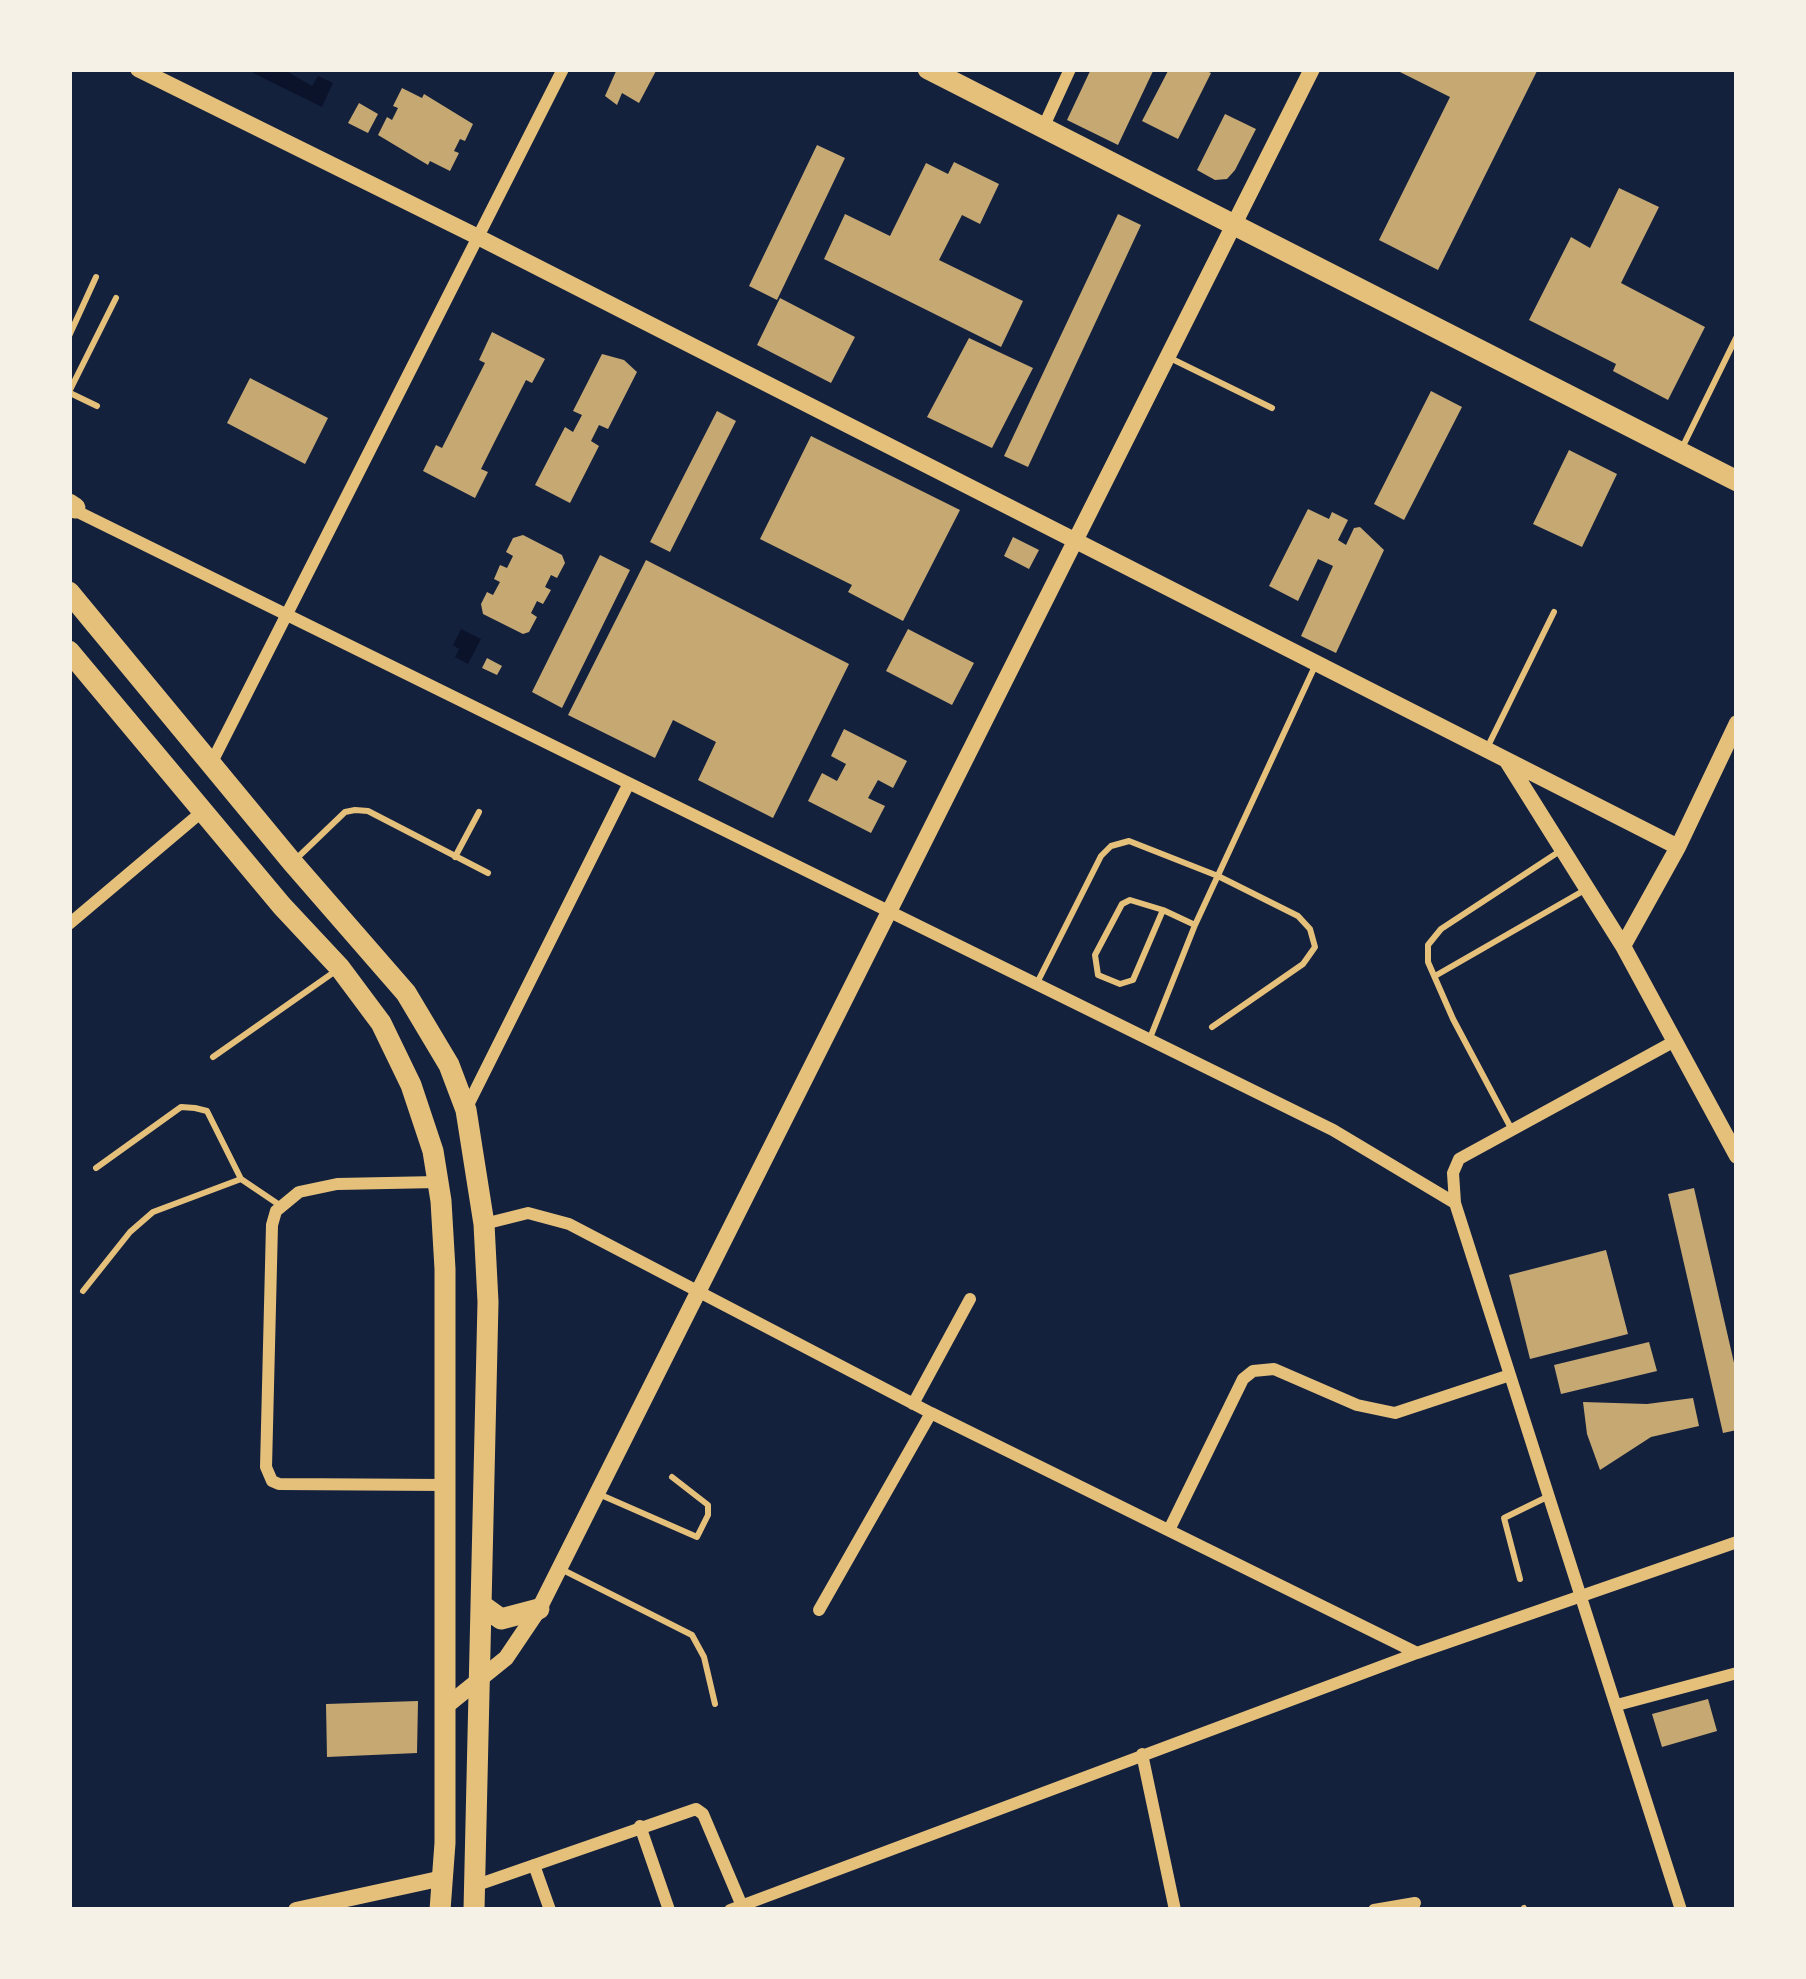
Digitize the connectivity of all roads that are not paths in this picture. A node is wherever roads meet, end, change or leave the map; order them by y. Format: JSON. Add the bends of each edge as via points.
{"nodes":[{"id":1,"x":138,"y":69,"type":"edge"},
{"id":2,"x":563,"y":69,"type":"edge"},
{"id":3,"x":928,"y":69,"type":"edge"},
{"id":4,"x":1070,"y":69,"type":"edge"},
{"id":5,"x":1312,"y":69,"type":"edge"},
{"id":6,"x":1043,"y":128,"type":"junction"},
{"id":7,"x":1232,"y":225,"type":"junction"},
{"id":8,"x":478,"y":237,"type":"junction"},
{"id":9,"x":96,"y":277,"type":"dead end"},
{"id":10,"x":116,"y":298,"type":"dead end"},
{"id":11,"x":69,"y":336,"type":"edge"},
{"id":12,"x":1737,"y":336,"type":"edge"},
{"id":13,"x":1167,"y":356,"type":"junction"},
{"id":14,"x":70,"y":392,"type":"edge"},
{"id":15,"x":98,"y":406,"type":"dead end"},
{"id":16,"x":1272,"y":408,"type":"dead end"},
{"id":17,"x":1680,"y":452,"type":"junction"},
{"id":18,"x":1737,"y":481,"type":"edge"},
{"id":19,"x":71,"y":507,"type":"edge"},
{"id":20,"x":1076,"y":540,"type":"junction"},
{"id":21,"x":69,"y":592,"type":"edge"},
{"id":22,"x":1554,"y":612,"type":"dead end"},
{"id":23,"x":288,"y":614,"type":"junction"},
{"id":24,"x":69,"y":651,"type":"edge"},
{"id":25,"x":1317,"y":663,"type":"junction"},
{"id":26,"x":1737,"y":723,"type":"edge"},
{"id":27,"x":1486,"y":750,"type":"junction"},
{"id":28,"x":1506,"y":760,"type":"junction"},
{"id":29,"x":212,"y":762,"type":"junction"},
{"id":30,"x":628,"y":785,"type":"junction"},
{"id":31,"x":204,"y":810,"type":"junction"},
{"id":32,"x":479,"y":812,"type":"dead end"},
{"id":33,"x":1678,"y":847,"type":"junction"},
{"id":34,"x":1560,"y":850,"type":"junction"},
{"id":35,"x":455,"y":856,"type":"junction"},
{"id":36,"x":292,"y":862,"type":"junction"},
{"id":37,"x":488,"y":873,"type":"dead end"},
{"id":38,"x":1218,"y":876,"type":"junction"},
{"id":39,"x":1585,"y":889,"type":"junction"},
{"id":40,"x":1163,"y":910,"type":"junction"},
{"id":41,"x":885,"y":913,"type":"junction"},
{"id":42,"x":69,"y":924,"type":"edge"},
{"id":43,"x":1195,"y":925,"type":"junction"},
{"id":44,"x":1623,"y":946,"type":"junction"},
{"id":45,"x":340,"y":968,"type":"junction"},
{"id":46,"x":1435,"y":976,"type":"junction"},
{"id":47,"x":1035,"y":986,"type":"junction"},
{"id":48,"x":1212,"y":1027,"type":"dead end"},
{"id":49,"x":1149,"y":1041,"type":"junction"},
{"id":50,"x":1673,"y":1042,"type":"junction"},
{"id":51,"x":213,"y":1057,"type":"dead end"},
{"id":52,"x":466,"y":1110,"type":"junction"},
{"id":53,"x":1512,"y":1131,"type":"junction"},
{"id":54,"x":1737,"y":1156,"type":"edge"},
{"id":55,"x":96,"y":1168,"type":"dead end"},
{"id":56,"x":242,"y":1179,"type":"junction"},
{"id":57,"x":438,"y":1182,"type":"junction"},
{"id":58,"x":1455,"y":1203,"type":"junction"},
{"id":59,"x":281,"y":1206,"type":"junction"},
{"id":60,"x":484,"y":1224,"type":"junction"},
{"id":61,"x":83,"y":1291,"type":"dead end"},
{"id":62,"x":700,"y":1291,"type":"junction"},
{"id":63,"x":970,"y":1299,"type":"dead end"},
{"id":64,"x":1510,"y":1375,"type":"junction"},
{"id":65,"x":913,"y":1404,"type":"junction"},
{"id":66,"x":931,"y":1412,"type":"junction"},
{"id":67,"x":672,"y":1478,"type":"dead end"},
{"id":68,"x":445,"y":1484,"type":"junction"},
{"id":69,"x":598,"y":1493,"type":"junction"},
{"id":70,"x":1549,"y":1496,"type":"junction"},
{"id":71,"x":1168,"y":1530,"type":"junction"},
{"id":72,"x":1737,"y":1542,"type":"edge"},
{"id":73,"x":560,"y":1568,"type":"junction"},
{"id":74,"x":1520,"y":1580,"type":"dead end"},
{"id":75,"x":1582,"y":1597,"type":"junction"},
{"id":76,"x":483,"y":1606,"type":"junction"},
{"id":77,"x":539,"y":1609,"type":"junction"},
{"id":78,"x":819,"y":1610,"type":"dead end"},
{"id":79,"x":1417,"y":1652,"type":"junction"},
{"id":80,"x":1737,"y":1673,"type":"edge"},
{"id":81,"x":482,"y":1678,"type":"junction"},
{"id":82,"x":715,"y":1704,"type":"dead end"},
{"id":83,"x":1617,"y":1705,"type":"junction"},
{"id":84,"x":444,"y":1708,"type":"junction"},
{"id":85,"x":1142,"y":1754,"type":"junction"},
{"id":86,"x":640,"y":1826,"type":"junction"},
{"id":87,"x":534,"y":1865,"type":"junction"},
{"id":88,"x":443,"y":1878,"type":"junction"},
{"id":89,"x":477,"y":1886,"type":"junction"},
{"id":90,"x":1415,"y":1903,"type":"dead end"},
{"id":91,"x":736,"y":1908,"type":"edge"},
{"id":92,"x":296,"y":1910,"type":"edge"},
{"id":93,"x":440,"y":1910,"type":"edge"},
{"id":94,"x":474,"y":1910,"type":"edge"},
{"id":95,"x":550,"y":1910,"type":"edge"},
{"id":96,"x":669,"y":1910,"type":"edge"},
{"id":97,"x":1175,"y":1910,"type":"edge"},
{"id":98,"x":1374,"y":1910,"type":"edge"},
{"id":99,"x":1681,"y":1910,"type":"edge"}],
"edges":[{"from":1,"to":8,"type":"street"},
{"from":2,"to":8,"type":"street"},
{"from":3,"to":6,"type":"main road"},
{"from":4,"to":6,"type":"street"},
{"from":5,"to":7,"type":"street"},
{"from":6,"to":7,"type":"main road"},
{"from":7,"to":13,"type":"street"},
{"from":7,"to":17,"type":"main road"},
{"from":8,"to":20,"type":"street"},
{"from":8,"to":23,"type":"street"},
{"from":9,"to":11,"type":"lane"},
{"from":10,"to":14,"type":"lane"},
{"from":12,"to":17,"type":"lane"},
{"from":13,"to":16,"type":"lane"},
{"from":13,"to":20,"type":"street"},
{"from":14,"to":15,"type":"lane"},
{"from":17,"to":18,"type":"main road"},
{"from":19,"to":23,"type":"street"},
{"from":20,"to":25,"type":"street"},
{"from":20,"to":41,"type":"street"},
{"from":21,"to":29,"type":"main road"},
{"from":22,"to":27,"type":"lane"},
{"from":23,"to":29,"type":"street"},
{"from":23,"to":30,"type":"street"},
{"from":24,"to":31,"type":"main road"},
{"from":25,"to":27,"type":"street"},
{"from":25,"to":38,"type":"lane"},
{"from":26,"to":33,"type":"street"},
{"from":27,"to":28,"type":"street"},
{"from":28,"to":33,"type":"street"},
{"from":28,"to":34,"type":"street"},
{"from":29,"to":36,"type":"main road"},
{"from":30,"to":41,"type":"street"},
{"from":30,"to":52,"type":"street"},
{"from":31,"to":42,"type":"street"},
{"from":31,"to":45,"type":"main road"},
{"from":32,"to":35,"type":"lane"},
{"from":33,"to":44,"type":"street"},
{"from":34,"to":39,"type":"street"},
{"from":34,"to":46,"type":"lane","via":[[1442,929],[1428,945]]},
{"from":35,"to":36,"type":"lane","via":[[355,810]]},
{"from":35,"to":37,"type":"lane"},
{"from":36,"to":52,"type":"main road","via":[[406,993],[441,1048]]},
{"from":38,"to":43,"type":"lane"},
{"from":38,"to":47,"type":"lane","via":[[1129,841],[1111,846]]},
{"from":38,"to":48,"type":"lane","via":[[1298,916],[1315,947],[1303,964]]},
{"from":39,"to":44,"type":"street"},
{"from":39,"to":46,"type":"lane"},
{"from":40,"to":40,"type":"lane","via":[[1123,904],[1095,955],[1098,974],[1120,984],[1133,980]]},
{"from":40,"to":43,"type":"lane"},
{"from":41,"to":47,"type":"street"},
{"from":41,"to":62,"type":"street"},
{"from":43,"to":49,"type":"lane"},
{"from":44,"to":50,"type":"street"},
{"from":45,"to":51,"type":"lane"},
{"from":45,"to":57,"type":"main road","via":[[396,1050]]},
{"from":46,"to":53,"type":"lane"},
{"from":47,"to":49,"type":"street"},
{"from":49,"to":58,"type":"street","via":[[1333,1130]]},
{"from":50,"to":53,"type":"street"},
{"from":50,"to":54,"type":"street"},
{"from":52,"to":60,"type":"main road"},
{"from":53,"to":58,"type":"street","via":[[1459,1159]]},
{"from":55,"to":56,"type":"lane","via":[[181,1107],[195,1108],[207,1112]]},
{"from":56,"to":59,"type":"lane"},
{"from":56,"to":61,"type":"lane","via":[[153,1212]]},
{"from":57,"to":59,"type":"street","via":[[337,1184],[298,1192]]},
{"from":57,"to":68,"type":"main road"},
{"from":58,"to":64,"type":"street"},
{"from":59,"to":68,"type":"street","via":[[272,1225],[269,1476],[279,1484]]},
{"from":60,"to":62,"type":"street","via":[[538,1214]]},
{"from":60,"to":76,"type":"main road"},
{"from":62,"to":65,"type":"street"},
{"from":62,"to":69,"type":"street"},
{"from":63,"to":65,"type":"street"},
{"from":64,"to":70,"type":"street"},
{"from":64,"to":71,"type":"street","via":[[1395,1413],[1274,1369],[1253,1371]]},
{"from":65,"to":66,"type":"street"},
{"from":66,"to":71,"type":"street"},
{"from":66,"to":78,"type":"street"},
{"from":67,"to":69,"type":"lane","via":[[708,1505],[697,1537]]},
{"from":68,"to":84,"type":"main road"},
{"from":69,"to":73,"type":"street"},
{"from":70,"to":74,"type":"lane","via":[[1504,1518]]},
{"from":70,"to":75,"type":"street"},
{"from":71,"to":79,"type":"street"},
{"from":72,"to":75,"type":"street"},
{"from":73,"to":77,"type":"street"},
{"from":73,"to":82,"type":"lane","via":[[692,1635]]},
{"from":75,"to":79,"type":"street"},
{"from":75,"to":83,"type":"street"},
{"from":76,"to":77,"type":"main road","via":[[501,1619]]},
{"from":76,"to":81,"type":"main road"},
{"from":77,"to":81,"type":"street","via":[[517,1646]]},
{"from":79,"to":85,"type":"street"},
{"from":80,"to":83,"type":"street"},
{"from":81,"to":84,"type":"street"},
{"from":81,"to":89,"type":"main road"},
{"from":83,"to":99,"type":"street"},
{"from":84,"to":88,"type":"main road"},
{"from":85,"to":91,"type":"street"},
{"from":85,"to":97,"type":"street"},
{"from":86,"to":87,"type":"street"},
{"from":86,"to":91,"type":"street","via":[[700,1810]]},
{"from":86,"to":96,"type":"street"},
{"from":87,"to":89,"type":"street"},
{"from":87,"to":95,"type":"street"},
{"from":88,"to":92,"type":"street"},
{"from":88,"to":93,"type":"main road"},
{"from":89,"to":94,"type":"main road"},
{"from":90,"to":98,"type":"street"}]}
